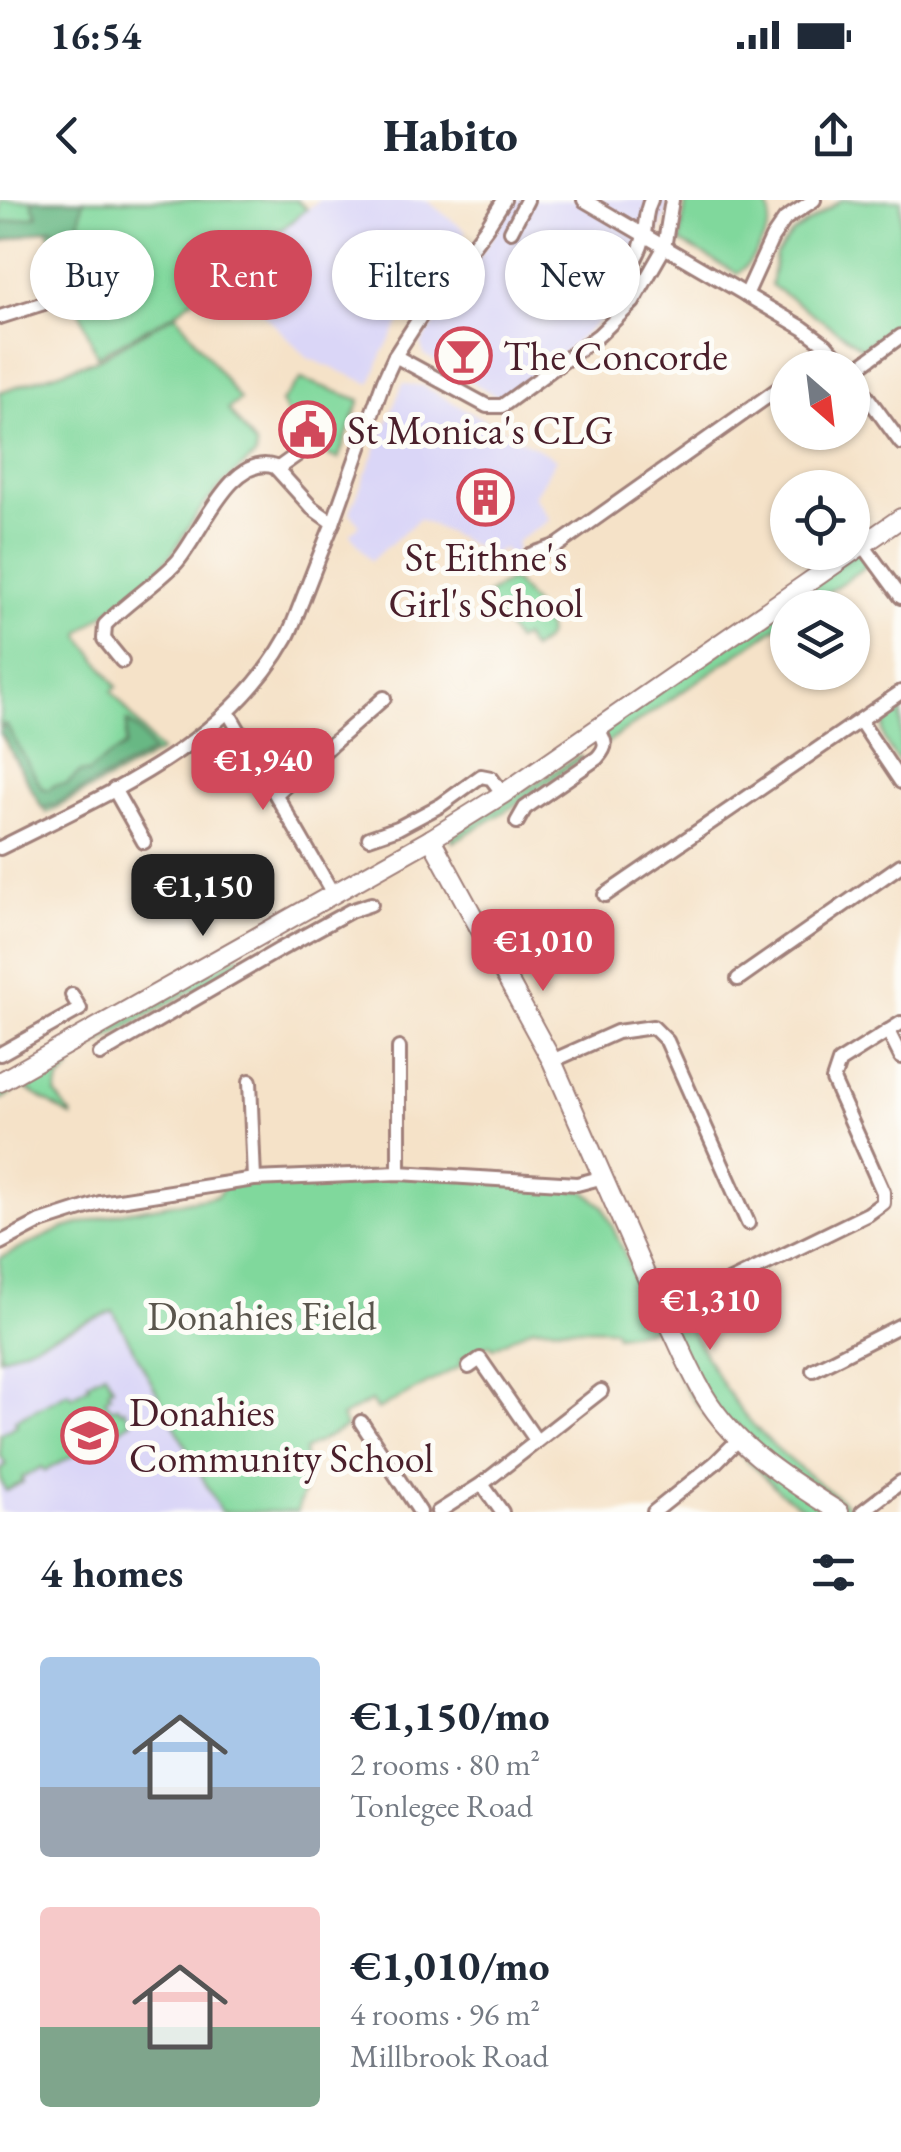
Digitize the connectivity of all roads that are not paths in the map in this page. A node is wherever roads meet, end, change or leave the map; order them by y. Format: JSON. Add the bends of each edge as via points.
{"nodes":[{"id":1,"x":504,"y":200,"type":"edge"},
{"id":2,"x":527,"y":200,"type":"edge"},
{"id":3,"x":584,"y":200,"type":"edge"},
{"id":4,"x":651,"y":200,"type":"edge"},
{"id":5,"x":672,"y":200,"type":"edge"},
{"id":6,"x":814,"y":200,"type":"edge"},
{"id":7,"x":512,"y":230,"type":"edge"},
{"id":8,"x":644,"y":236,"type":"junction"},
{"id":9,"x":640,"y":247,"type":"edge"},
{"id":10,"x":664,"y":248,"type":"junction"},
{"id":11,"x":746,"y":295,"type":"junction"},
{"id":12,"x":30,"y":308,"type":"edge"},
{"id":13,"x":0,"y":317,"type":"edge"},
{"id":14,"x":901,"y":336,"type":"edge"},
{"id":15,"x":826,"y":344,"type":"junction"},
{"id":16,"x":821,"y":350,"type":"edge"},
{"id":17,"x":831,"y":350,"type":"edge"},
{"id":18,"x":395,"y":356,"type":"junction"},
{"id":19,"x":870,"y":358,"type":"edge"},
{"id":20,"x":770,"y":395,"type":"edge"},
{"id":21,"x":870,"y":400,"type":"edge"},
{"id":22,"x":901,"y":444,"type":"edge"},
{"id":23,"x":298,"y":454,"type":"dead end"},
{"id":24,"x":277,"y":468,"type":"junction"},
{"id":25,"x":901,"y":518,"type":"edge"},
{"id":26,"x":333,"y":523,"type":"junction"},
{"id":27,"x":870,"y":539,"type":"edge"},
{"id":28,"x":870,"y":554,"type":"edge"},
{"id":29,"x":530,"y":555,"type":"dead end"},
{"id":30,"x":826,"y":570,"type":"edge"},
{"id":31,"x":901,"y":598,"type":"edge"},
{"id":32,"x":122,"y":662,"type":"dead end"},
{"id":33,"x":901,"y":692,"type":"edge"},
{"id":34,"x":384,"y":698,"type":"dead end"},
{"id":35,"x":228,"y":712,"type":"junction"},
{"id":36,"x":860,"y":721,"type":"junction"},
{"id":37,"x":598,"y":729,"type":"junction"},
{"id":38,"x":901,"y":782,"type":"edge"},
{"id":39,"x":114,"y":790,"type":"junction"},
{"id":40,"x":276,"y":794,"type":"junction"},
{"id":41,"x":503,"y":794,"type":"junction"},
{"id":42,"x":517,"y":822,"type":"dead end"},
{"id":43,"x":369,"y":838,"type":"dead end"},
{"id":44,"x":430,"y":839,"type":"junction"},
{"id":45,"x":144,"y":842,"type":"dead end"},
{"id":46,"x":0,"y":848,"type":"edge"},
{"id":47,"x":901,"y":865,"type":"edge"},
{"id":48,"x":332,"y":892,"type":"junction"},
{"id":49,"x":605,"y":895,"type":"dead end"},
{"id":50,"x":371,"y":904,"type":"dead end"},
{"id":51,"x":268,"y":930,"type":"junction"},
{"id":52,"x":280,"y":950,"type":"junction"},
{"id":53,"x":738,"y":979,"type":"dead end"},
{"id":54,"x":72,"y":995,"type":"dead end"},
{"id":55,"x":901,"y":1023,"type":"edge"},
{"id":56,"x":888,"y":1032,"type":"junction"},
{"id":57,"x":399,"y":1048,"type":"dead end"},
{"id":58,"x":0,"y":1054,"type":"edge"},
{"id":59,"x":100,"y":1054,"type":"dead end"},
{"id":60,"x":901,"y":1057,"type":"edge"},
{"id":61,"x":552,"y":1061,"type":"junction"},
{"id":62,"x":250,"y":1081,"type":"dead end"},
{"id":63,"x":0,"y":1082,"type":"edge"},
{"id":64,"x":399,"y":1173,"type":"junction"},
{"id":65,"x":604,"y":1177,"type":"junction"},
{"id":66,"x":254,"y":1178,"type":"junction"},
{"id":67,"x":748,"y":1223,"type":"dead end"},
{"id":68,"x":0,"y":1243,"type":"edge"},
{"id":69,"x":665,"y":1313,"type":"junction"},
{"id":70,"x":901,"y":1326,"type":"edge"},
{"id":71,"x":469,"y":1367,"type":"dead end"},
{"id":72,"x":813,"y":1370,"type":"dead end"},
{"id":73,"x":600,"y":1392,"type":"dead end"},
{"id":74,"x":361,"y":1422,"type":"dead end"},
{"id":75,"x":536,"y":1440,"type":"junction"},
{"id":76,"x":738,"y":1440,"type":"junction"},
{"id":77,"x":901,"y":1482,"type":"edge"},
{"id":78,"x":482,"y":1484,"type":"junction"},
{"id":79,"x":420,"y":1512,"type":"edge"},
{"id":80,"x":438,"y":1512,"type":"edge"},
{"id":81,"x":502,"y":1512,"type":"edge"},
{"id":82,"x":654,"y":1512,"type":"edge"},
{"id":83,"x":839,"y":1512,"type":"edge"},
{"id":84,"x":862,"y":1512,"type":"edge"}],
"edges":[{"from":1,"to":18,"type":"street"},
{"from":2,"to":7,"type":"street"},
{"from":3,"to":8,"type":"street"},
{"from":4,"to":8,"type":"street"},
{"from":5,"to":10,"type":"street"},
{"from":6,"to":11,"type":"street","via":[[772,238]]},
{"from":8,"to":9,"type":"street"},
{"from":8,"to":10,"type":"street"},
{"from":10,"to":11,"type":"street"},
{"from":10,"to":18,"type":"street","via":[[633,302],[502,406],[487,406]]},
{"from":11,"to":15,"type":"street"},
{"from":12,"to":13,"type":"street"},
{"from":14,"to":19,"type":"street"},
{"from":15,"to":16,"type":"street"},
{"from":15,"to":17,"type":"street"},
{"from":18,"to":26,"type":"street"},
{"from":20,"to":29,"type":"street","via":[[558,546]]},
{"from":21,"to":22,"type":"street"},
{"from":23,"to":24,"type":"street"},
{"from":24,"to":26,"type":"street"},
{"from":24,"to":32,"type":"street","via":[[258,465],[234,482],[178,561],[105,624],[104,639]]},
{"from":25,"to":27,"type":"main road"},
{"from":26,"to":35,"type":"street","via":[[288,635]]},
{"from":28,"to":31,"type":"street"},
{"from":30,"to":37,"type":"main road"},
{"from":33,"to":36,"type":"street"},
{"from":34,"to":40,"type":"street"},
{"from":35,"to":39,"type":"street","via":[[192,743]]},
{"from":35,"to":40,"type":"street"},
{"from":36,"to":38,"type":"street"},
{"from":36,"to":49,"type":"street"},
{"from":37,"to":41,"type":"main road"},
{"from":37,"to":42,"type":"street","via":[[606,743],[602,752],[525,808]]},
{"from":39,"to":45,"type":"street"},
{"from":39,"to":46,"type":"street"},
{"from":40,"to":48,"type":"street"},
{"from":41,"to":43,"type":"street","via":[[481,776],[440,805]]},
{"from":41,"to":44,"type":"main road"},
{"from":44,"to":48,"type":"main road"},
{"from":44,"to":61,"type":"main road"},
{"from":47,"to":53,"type":"street"},
{"from":48,"to":51,"type":"main road"},
{"from":50,"to":52,"type":"street"},
{"from":51,"to":52,"type":"street"},
{"from":51,"to":63,"type":"main road"},
{"from":52,"to":59,"type":"street"},
{"from":54,"to":58,"type":"street","via":[[80,1009]]},
{"from":55,"to":56,"type":"street"},
{"from":56,"to":60,"type":"street"},
{"from":56,"to":69,"type":"street","via":[[839,1062],[833,1080],[883,1203]]},
{"from":57,"to":64,"type":"street"},
{"from":61,"to":65,"type":"main road"},
{"from":61,"to":67,"type":"street","via":[[617,1032],[653,1027],[666,1041]]},
{"from":62,"to":66,"type":"street"},
{"from":64,"to":65,"type":"street","via":[[577,1184]]},
{"from":64,"to":66,"type":"street"},
{"from":65,"to":69,"type":"main road"},
{"from":66,"to":68,"type":"street","via":[[100,1203]]},
{"from":69,"to":76,"type":"main road","via":[[697,1383]]},
{"from":70,"to":72,"type":"street"},
{"from":71,"to":75,"type":"street","via":[[480,1359]]},
{"from":73,"to":75,"type":"street"},
{"from":74,"to":79,"type":"street"},
{"from":75,"to":78,"type":"street"},
{"from":76,"to":82,"type":"street"},
{"from":76,"to":83,"type":"main road"},
{"from":77,"to":84,"type":"street"},
{"from":78,"to":80,"type":"street"},
{"from":78,"to":81,"type":"street"}]}
